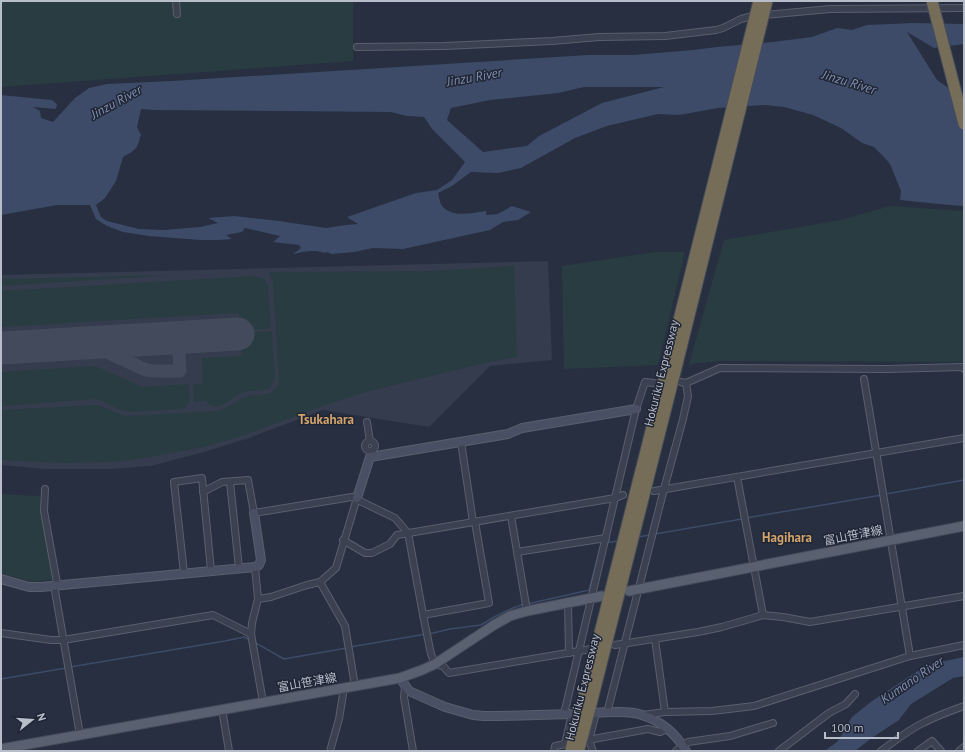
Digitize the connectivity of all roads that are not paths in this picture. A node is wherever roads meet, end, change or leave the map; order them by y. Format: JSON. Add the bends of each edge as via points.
{"nodes":[{"id":1,"x":176,"y":1,"type":"edge"},
{"id":2,"x":759,"y":1,"type":"edge"},
{"id":3,"x":767,"y":1,"type":"edge"},
{"id":4,"x":932,"y":1,"type":"edge"},
{"id":5,"x":938,"y":1,"type":"edge"},
{"id":6,"x":964,"y":8,"type":"edge"},
{"id":7,"x":177,"y":14,"type":"dead end"},
{"id":8,"x":357,"y":47,"type":"dead end"},
{"id":9,"x":964,"y":100,"type":"edge"},
{"id":10,"x":964,"y":124,"type":"edge"},
{"id":11,"x":672,"y":364,"type":"junction"},
{"id":12,"x":964,"y":369,"type":"edge"},
{"id":13,"x":864,"y":378,"type":"dead end"},
{"id":14,"x":654,"y":383,"type":"dead end"},
{"id":15,"x":636,"y":409,"type":"junction"},
{"id":16,"x":367,"y":422,"type":"dead end"},
{"id":17,"x":964,"y":438,"type":"edge"},
{"id":18,"x":461,"y":442,"type":"junction"},
{"id":19,"x":876,"y":453,"type":"junction"},
{"id":20,"x":372,"y":454,"type":"junction"},
{"id":21,"x":737,"y":477,"type":"junction"},
{"id":22,"x":230,"y":482,"type":"junction"},
{"id":23,"x":45,"y":489,"type":"dead end"},
{"id":24,"x":664,"y":489,"type":"junction"},
{"id":25,"x":654,"y":491,"type":"dead end"},
{"id":26,"x":203,"y":492,"type":"junction"},
{"id":27,"x":623,"y":495,"type":"dead end"},
{"id":28,"x":357,"y":498,"type":"junction"},
{"id":29,"x":615,"y":498,"type":"junction"},
{"id":30,"x":254,"y":513,"type":"junction"},
{"id":31,"x":511,"y":516,"type":"junction"},
{"id":32,"x":474,"y":522,"type":"junction"},
{"id":33,"x":964,"y":526,"type":"edge"},
{"id":34,"x":408,"y":533,"type":"junction"},
{"id":35,"x":606,"y":538,"type":"junction"},
{"id":36,"x":343,"y":540,"type":"junction"},
{"id":37,"x":890,"y":540,"type":"junction"},
{"id":38,"x":517,"y":552,"type":"junction"},
{"id":39,"x":754,"y":566,"type":"junction"},
{"id":40,"x":254,"y":567,"type":"junction"},
{"id":41,"x":239,"y":568,"type":"junction"},
{"id":42,"x":211,"y":570,"type":"junction"},
{"id":43,"x":184,"y":573,"type":"junction"},
{"id":44,"x":1,"y":579,"type":"edge"},
{"id":45,"x":320,"y":582,"type":"junction"},
{"id":46,"x":56,"y":586,"type":"junction"},
{"id":47,"x":639,"y":589,"type":"junction"},
{"id":48,"x":629,"y":591,"type":"dead end"},
{"id":49,"x":602,"y":596,"type":"dead end"},
{"id":50,"x":964,"y":596,"type":"edge"},
{"id":51,"x":592,"y":598,"type":"junction"},
{"id":52,"x":258,"y":599,"type":"junction"},
{"id":53,"x":568,"y":603,"type":"junction"},
{"id":54,"x":902,"y":606,"type":"junction"},
{"id":55,"x":527,"y":611,"type":"junction"},
{"id":56,"x":423,"y":615,"type":"junction"},
{"id":57,"x":764,"y":615,"type":"junction"},
{"id":58,"x":1,"y":633,"type":"edge"},
{"id":59,"x":251,"y":634,"type":"junction"},
{"id":60,"x":655,"y":639,"type":"junction"},
{"id":61,"x":63,"y":640,"type":"junction"},
{"id":62,"x":626,"y":643,"type":"junction"},
{"id":63,"x":615,"y":645,"type":"dead end"},
{"id":64,"x":964,"y":645,"type":"edge"},
{"id":65,"x":591,"y":649,"type":"dead end"},
{"id":66,"x":578,"y":651,"type":"junction"},
{"id":67,"x":568,"y":653,"type":"junction"},
{"id":68,"x":910,"y":656,"type":"junction"},
{"id":69,"x":435,"y":664,"type":"junction"},
{"id":70,"x":400,"y":678,"type":"junction"},
{"id":71,"x":355,"y":686,"type":"junction"},
{"id":72,"x":405,"y":686,"type":"junction"},
{"id":73,"x":344,"y":688,"type":"junction"},
{"id":74,"x":855,"y":694,"type":"dead end"},
{"id":75,"x":263,"y":702,"type":"junction"},
{"id":76,"x":964,"y":706,"type":"edge"},
{"id":77,"x":222,"y":710,"type":"junction"},
{"id":78,"x":581,"y":712,"type":"junction"},
{"id":79,"x":665,"y":712,"type":"junction"},
{"id":80,"x":607,"y":713,"type":"junction"},
{"id":81,"x":643,"y":715,"type":"junction"},
{"id":82,"x":773,"y":723,"type":"dead end"},
{"id":83,"x":667,"y":729,"type":"junction"},
{"id":84,"x":80,"y":735,"type":"junction"},
{"id":85,"x":589,"y":740,"type":"junction"},
{"id":86,"x":964,"y":747,"type":"edge"},
{"id":87,"x":1,"y":749,"type":"edge"},
{"id":88,"x":14,"y":749,"type":"edge"},
{"id":89,"x":573,"y":749,"type":"edge"},
{"id":90,"x":685,"y":749,"type":"edge"},
{"id":91,"x":229,"y":751,"type":"edge"},
{"id":92,"x":330,"y":751,"type":"edge"},
{"id":93,"x":413,"y":751,"type":"edge"},
{"id":94,"x":554,"y":751,"type":"edge"},
{"id":95,"x":593,"y":751,"type":"edge"},
{"id":96,"x":676,"y":751,"type":"edge"},
{"id":97,"x":779,"y":751,"type":"edge"},
{"id":98,"x":882,"y":751,"type":"edge"},
{"id":99,"x":918,"y":751,"type":"edge"},
{"id":100,"x":941,"y":751,"type":"edge"},
{"id":101,"x":959,"y":751,"type":"edge"}],
"edges":[{"from":1,"to":7,"type":"street"},
{"from":2,"to":11,"type":"highway","name":"Hokuriku Expressway","bridge":true},
{"from":3,"to":11,"type":"highway","name":"Hokuriku Expressway","bridge":true},
{"from":4,"to":10,"type":"highway","bridge":true},
{"from":5,"to":9,"type":"highway"},
{"from":6,"to":8,"type":"street","via":[[830,9],[753,16],[716,30],[665,36],[444,46]]},
{"from":11,"to":78,"type":"highway","name":"Hokuriku Expressway"},
{"from":12,"to":24,"type":"street","via":[[720,368],[684,382],[688,396]]},
{"from":13,"to":19,"type":"street"},
{"from":14,"to":15,"type":"street","via":[[645,382]]},
{"from":15,"to":18,"type":"street","via":[[522,428],[508,434]]},
{"from":15,"to":29,"type":"street"},
{"from":16,"to":20,"type":"street","via":[[370,441],[376,446]]},
{"from":17,"to":19,"type":"street"},
{"from":18,"to":20,"type":"street"},
{"from":18,"to":32,"type":"street"},
{"from":19,"to":21,"type":"street"},
{"from":19,"to":37,"type":"street"},
{"from":20,"to":28,"type":"street"},
{"from":21,"to":24,"type":"street"},
{"from":21,"to":39,"type":"street"},
{"from":22,"to":26,"type":"street","via":[[222,482]]},
{"from":22,"to":30,"type":"street","via":[[248,480]]},
{"from":22,"to":41,"type":"street"},
{"from":23,"to":46,"type":"street","via":[[44,510]]},
{"from":24,"to":25,"type":"street"},
{"from":24,"to":47,"type":"street"},
{"from":26,"to":42,"type":"street"},
{"from":26,"to":43,"type":"street","via":[[202,478],[174,482]]},
{"from":27,"to":29,"type":"street"},
{"from":28,"to":30,"type":"street"},
{"from":28,"to":34,"type":"street","via":[[395,518]]},
{"from":28,"to":36,"type":"street"},
{"from":29,"to":31,"type":"street"},
{"from":29,"to":35,"type":"street"},
{"from":30,"to":40,"type":"street","via":[[261,560],[259,565]]},
{"from":31,"to":32,"type":"street"},
{"from":31,"to":38,"type":"street"},
{"from":32,"to":34,"type":"street"},
{"from":32,"to":56,"type":"street","via":[[489,603]]},
{"from":33,"to":37,"type":"main road","name":"富山笹津線"},
{"from":34,"to":36,"type":"street","via":[[397,535],[390,544],[372,553],[365,553]]},
{"from":34,"to":56,"type":"street"},
{"from":35,"to":38,"type":"street"},
{"from":35,"to":51,"type":"street"},
{"from":36,"to":45,"type":"street","via":[[336,568]]},
{"from":37,"to":39,"type":"main road","name":"富山笹津線"},
{"from":37,"to":54,"type":"street"},
{"from":38,"to":55,"type":"street"},
{"from":39,"to":47,"type":"main road","name":"富山笹津線"},
{"from":39,"to":57,"type":"street"},
{"from":40,"to":41,"type":"street"},
{"from":40,"to":52,"type":"street"},
{"from":41,"to":42,"type":"street"},
{"from":42,"to":43,"type":"street"},
{"from":43,"to":46,"type":"street"},
{"from":44,"to":46,"type":"street","via":[[29,587]]},
{"from":45,"to":52,"type":"street"},
{"from":45,"to":71,"type":"street","via":[[346,626]]},
{"from":46,"to":61,"type":"street"},
{"from":47,"to":48,"type":"main road","name":"富山笹津線"},
{"from":47,"to":62,"type":"street"},
{"from":49,"to":51,"type":"main road","name":"富山笹津線"},
{"from":50,"to":54,"type":"street"},
{"from":51,"to":53,"type":"main road","name":"富山笹津線"},
{"from":51,"to":66,"type":"street"},
{"from":52,"to":59,"type":"street"},
{"from":53,"to":55,"type":"main road","name":"富山笹津線"},
{"from":53,"to":67,"type":"street"},
{"from":54,"to":57,"type":"street","via":[[810,622]]},
{"from":54,"to":68,"type":"street"},
{"from":55,"to":69,"type":"main road","name":"富山笹津線","via":[[510,616],[494,625]]},
{"from":56,"to":69,"type":"street"},
{"from":57,"to":60,"type":"street","via":[[722,627]]},
{"from":58,"to":61,"type":"street"},
{"from":59,"to":61,"type":"street","via":[[213,615]]},
{"from":59,"to":75,"type":"street"},
{"from":60,"to":62,"type":"street"},
{"from":60,"to":79,"type":"street"},
{"from":61,"to":84,"type":"street"},
{"from":62,"to":63,"type":"street"},
{"from":62,"to":80,"type":"street"},
{"from":64,"to":68,"type":"street"},
{"from":65,"to":66,"type":"street"},
{"from":66,"to":67,"type":"street"},
{"from":66,"to":78,"type":"street"},
{"from":67,"to":69,"type":"street","via":[[449,673],[443,666]]},
{"from":68,"to":79,"type":"street","via":[[754,706],[712,711]]},
{"from":69,"to":70,"type":"main road","name":"富山笹津線"},
{"from":70,"to":71,"type":"main road","name":"富山笹津線"},
{"from":70,"to":72,"type":"street"},
{"from":71,"to":73,"type":"main road","name":"富山笹津線"},
{"from":72,"to":78,"type":"street","via":[[409,692],[473,716]]},
{"from":72,"to":93,"type":"street","via":[[404,697]]},
{"from":73,"to":75,"type":"main road","name":"富山笹津線"},
{"from":73,"to":92,"type":"street"},
{"from":74,"to":97,"type":"street","via":[[846,704],[829,713]]},
{"from":75,"to":77,"type":"main road","name":"富山笹津線"},
{"from":76,"to":98,"type":"street","via":[[922,723]]},
{"from":77,"to":84,"type":"main road","name":"富山笹津線"},
{"from":77,"to":91,"type":"street"},
{"from":78,"to":80,"type":"street"},
{"from":78,"to":85,"type":"street"},
{"from":78,"to":89,"type":"highway","name":"Hokuriku Expressway","bridge":true},
{"from":79,"to":81,"type":"street"},
{"from":80,"to":81,"type":"street"},
{"from":81,"to":83,"type":"street"},
{"from":82,"to":90,"type":"street","via":[[730,736],[688,742]]},
{"from":83,"to":85,"type":"street","via":[[660,732],[648,729]]},
{"from":83,"to":90,"type":"street"},
{"from":84,"to":88,"type":"main road","name":"富山笹津線"},
{"from":85,"to":89,"type":"street"},
{"from":85,"to":95,"type":"street"},
{"from":86,"to":101,"type":"street"},
{"from":87,"to":88,"type":"main road","name":"富山笹津線"},
{"from":89,"to":94,"type":"street","via":[[555,746]]},
{"from":90,"to":96,"type":"street"},
{"from":99,"to":100,"type":"street","via":[[932,741]]}]}
